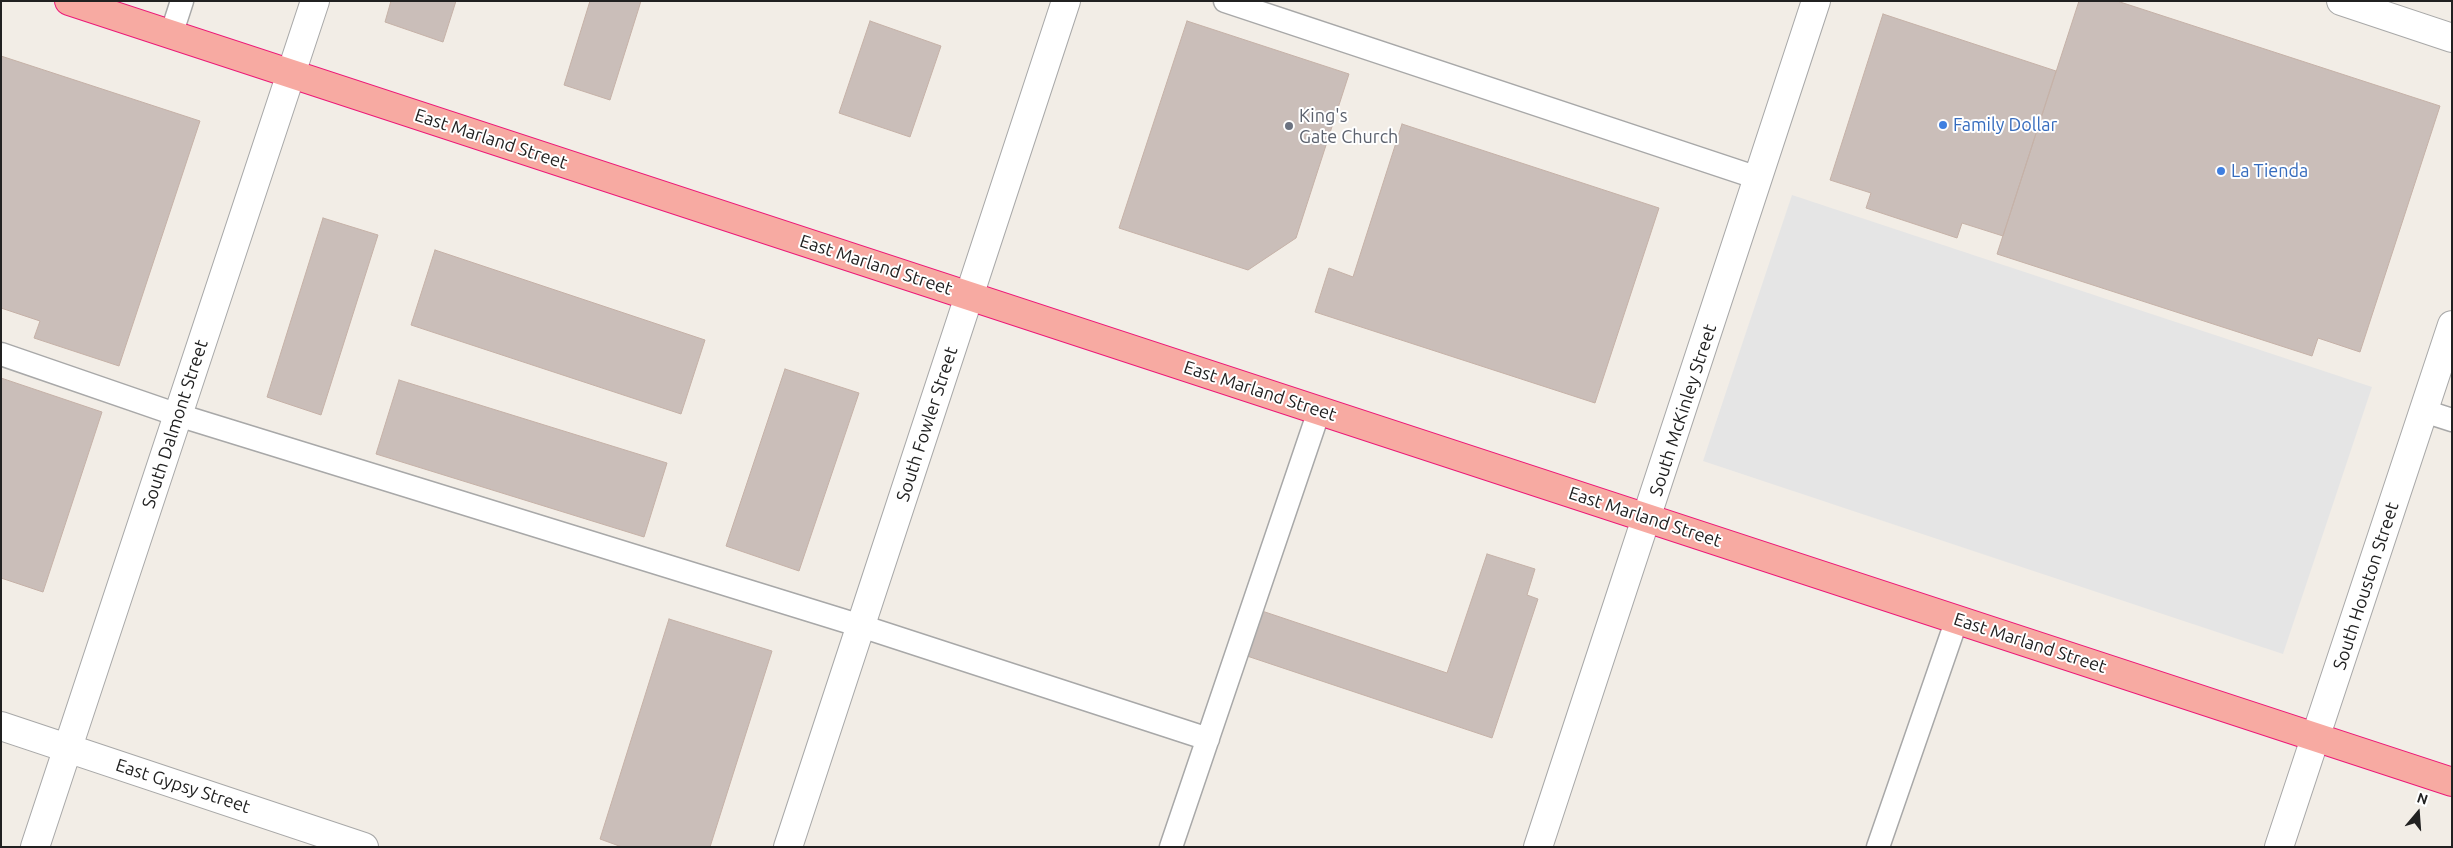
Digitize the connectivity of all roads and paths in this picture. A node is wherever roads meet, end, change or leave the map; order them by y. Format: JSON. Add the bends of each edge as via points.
{"nodes":[{"id":1,"x":69,"y":1,"type":"edge"},
{"id":2,"x":182,"y":1,"type":"edge"},
{"id":3,"x":315,"y":1,"type":"edge"},
{"id":4,"x":1066,"y":1,"type":"edge"},
{"id":5,"x":1225,"y":1,"type":"edge"},
{"id":6,"x":1816,"y":1,"type":"edge"},
{"id":7,"x":2341,"y":1,"type":"edge"},
{"id":8,"x":171,"y":35,"type":"junction"},
{"id":9,"x":2452,"y":38,"type":"edge"},
{"id":10,"x":291,"y":74,"type":"junction"},
{"id":11,"x":1758,"y":178,"type":"junction"},
{"id":12,"x":969,"y":296,"type":"junction"},
{"id":13,"x":2452,"y":325,"type":"edge"},
{"id":14,"x":1,"y":354,"type":"edge"},
{"id":15,"x":2424,"y":410,"type":"junction"},
{"id":16,"x":1319,"y":411,"type":"junction"},
{"id":17,"x":178,"y":415,"type":"junction"},
{"id":18,"x":2452,"y":420,"type":"edge"},
{"id":19,"x":1647,"y":518,"type":"junction"},
{"id":20,"x":1957,"y":619,"type":"junction"},
{"id":21,"x":861,"y":626,"type":"junction"},
{"id":22,"x":1,"y":726,"type":"edge"},
{"id":23,"x":2316,"y":737,"type":"junction"},
{"id":24,"x":1208,"y":738,"type":"junction"},
{"id":25,"x":67,"y":748,"type":"junction"},
{"id":26,"x":2452,"y":782,"type":"edge"},
{"id":27,"x":35,"y":847,"type":"edge"},
{"id":28,"x":364,"y":847,"type":"edge"},
{"id":29,"x":788,"y":847,"type":"edge"},
{"id":30,"x":1171,"y":847,"type":"edge"},
{"id":31,"x":1538,"y":847,"type":"edge"},
{"id":32,"x":1878,"y":847,"type":"edge"},
{"id":33,"x":2279,"y":847,"type":"edge"}],
"edges":[{"from":1,"to":8,"type":"highway","name":"East Marland Street"},
{"from":2,"to":8,"type":"lane"},
{"from":3,"to":10,"type":"street","name":"South Dalmont Street"},
{"from":4,"to":12,"type":"street","name":"South Fowler Street"},
{"from":5,"to":11,"type":"lane"},
{"from":6,"to":11,"type":"street","name":"South McKinley Street"},
{"from":7,"to":9,"type":"street"},
{"from":8,"to":10,"type":"highway","name":"East Marland Street"},
{"from":10,"to":12,"type":"highway","name":"East Marland Street"},
{"from":10,"to":17,"type":"street","name":"South Dalmont Street"},
{"from":11,"to":19,"type":"street","name":"South McKinley Street"},
{"from":12,"to":16,"type":"highway","name":"East Marland Street"},
{"from":12,"to":21,"type":"street","name":"South Fowler Street"},
{"from":13,"to":15,"type":"street","name":"South Houston Street"},
{"from":14,"to":17,"type":"lane"},
{"from":15,"to":18,"type":"lane"},
{"from":15,"to":23,"type":"street","name":"South Houston Street"},
{"from":16,"to":19,"type":"highway","name":"East Marland Street"},
{"from":16,"to":24,"type":"lane"},
{"from":17,"to":21,"type":"lane"},
{"from":17,"to":25,"type":"street","name":"South Dalmont Street"},
{"from":19,"to":20,"type":"highway","name":"East Marland Street"},
{"from":19,"to":31,"type":"street","name":"South McKinley Street"},
{"from":20,"to":23,"type":"highway","name":"East Marland Street"},
{"from":20,"to":32,"type":"lane"},
{"from":21,"to":24,"type":"lane"},
{"from":21,"to":29,"type":"street","name":"South Fowler Street"},
{"from":22,"to":25,"type":"street","name":"East Gypsy Street"},
{"from":23,"to":26,"type":"highway","name":"East Marland Street"},
{"from":23,"to":33,"type":"street","name":"South Houston Street"},
{"from":24,"to":30,"type":"lane"},
{"from":25,"to":27,"type":"street","name":"South Dalmont Street"},
{"from":25,"to":28,"type":"street","name":"East Gypsy Street"}]}
